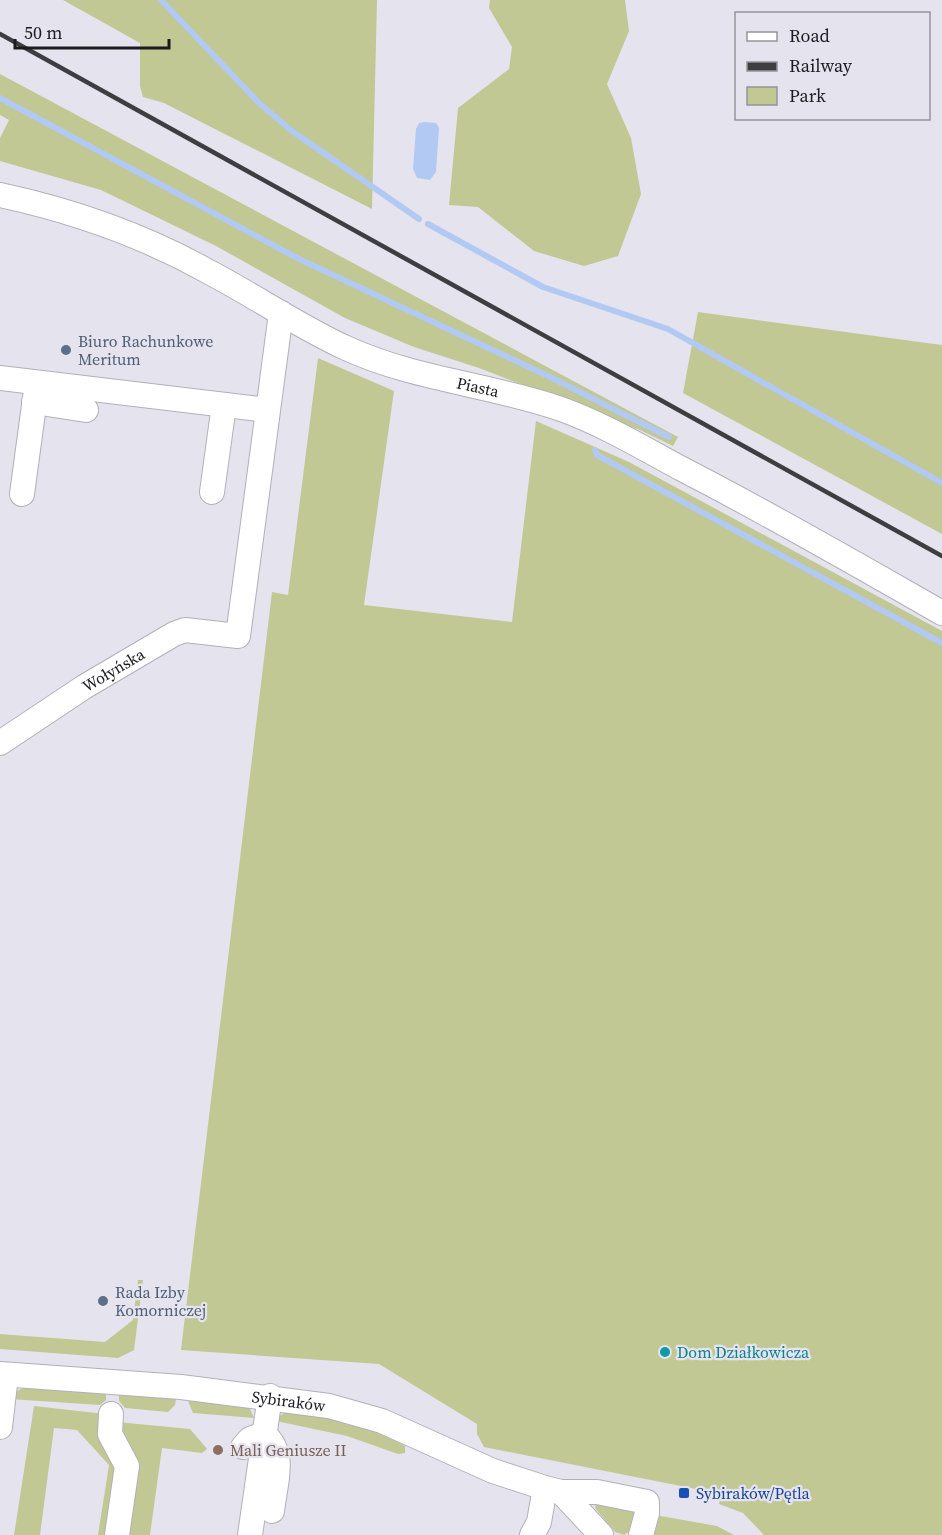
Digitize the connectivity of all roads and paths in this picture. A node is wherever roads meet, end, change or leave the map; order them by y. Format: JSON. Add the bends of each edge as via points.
{"nodes":[{"id":1,"x":0,"y":195,"type":"edge"},
{"id":2,"x":281,"y":313,"type":"junction"},
{"id":3,"x":0,"y":378,"type":"edge"},
{"id":4,"x":35,"y":393,"type":"junction"},
{"id":5,"x":224,"y":405,"type":"junction"},
{"id":6,"x":86,"y":410,"type":"dead end"},
{"id":7,"x":267,"y":410,"type":"junction"},
{"id":8,"x":208,"y":478,"type":"dead end"},
{"id":9,"x":22,"y":494,"type":"dead end"},
{"id":10,"x":942,"y":613,"type":"edge"},
{"id":11,"x":0,"y":743,"type":"edge"},
{"id":12,"x":3,"y":1374,"type":"edge"},
{"id":13,"x":270,"y":1396,"type":"junction"},
{"id":14,"x":111,"y":1414,"type":"dead end"},
{"id":15,"x":0,"y":1427,"type":"edge"},
{"id":16,"x":264,"y":1434,"type":"junction"},
{"id":17,"x":243,"y":1446,"type":"dead end"},
{"id":18,"x":553,"y":1490,"type":"junction"},
{"id":19,"x":272,"y":1510,"type":"dead end"},
{"id":20,"x":532,"y":1533,"type":"edge"},
{"id":21,"x":117,"y":1535,"type":"edge"},
{"id":22,"x":250,"y":1535,"type":"edge"},
{"id":23,"x":601,"y":1535,"type":"edge"},
{"id":24,"x":641,"y":1535,"type":"edge"}],
"edges":[{"from":1,"to":2,"type":"street","name":"Piasta","via":[[110,225],[186,259]]},
{"from":2,"to":7,"type":"street"},
{"from":2,"to":10,"type":"street","name":"Piasta","via":[[347,349],[397,368],[527,399],[600,426]]},
{"from":3,"to":4,"type":"street"},
{"from":4,"to":5,"type":"street"},
{"from":4,"to":6,"type":"street"},
{"from":4,"to":9,"type":"street"},
{"from":5,"to":7,"type":"street"},
{"from":5,"to":8,"type":"street"},
{"from":7,"to":11,"type":"street","name":"Wołyńska","via":[[238,636],[185,630],[165,638]]},
{"from":12,"to":13,"type":"street","name":"Sybiraków"},
{"from":12,"to":15,"type":"street"},
{"from":13,"to":16,"type":"street"},
{"from":13,"to":18,"type":"street","name":"Sybiraków","via":[[374,1418],[493,1471]]},
{"from":14,"to":21,"type":"street","via":[[110,1434],[127,1466]]},
{"from":16,"to":17,"type":"street"},
{"from":16,"to":19,"type":"street","via":[[274,1441],[279,1455]]},
{"from":16,"to":22,"type":"street"},
{"from":18,"to":20,"type":"street"},
{"from":18,"to":23,"type":"street"},
{"from":18,"to":24,"type":"street","via":[[597,1492],[647,1502]]}]}
